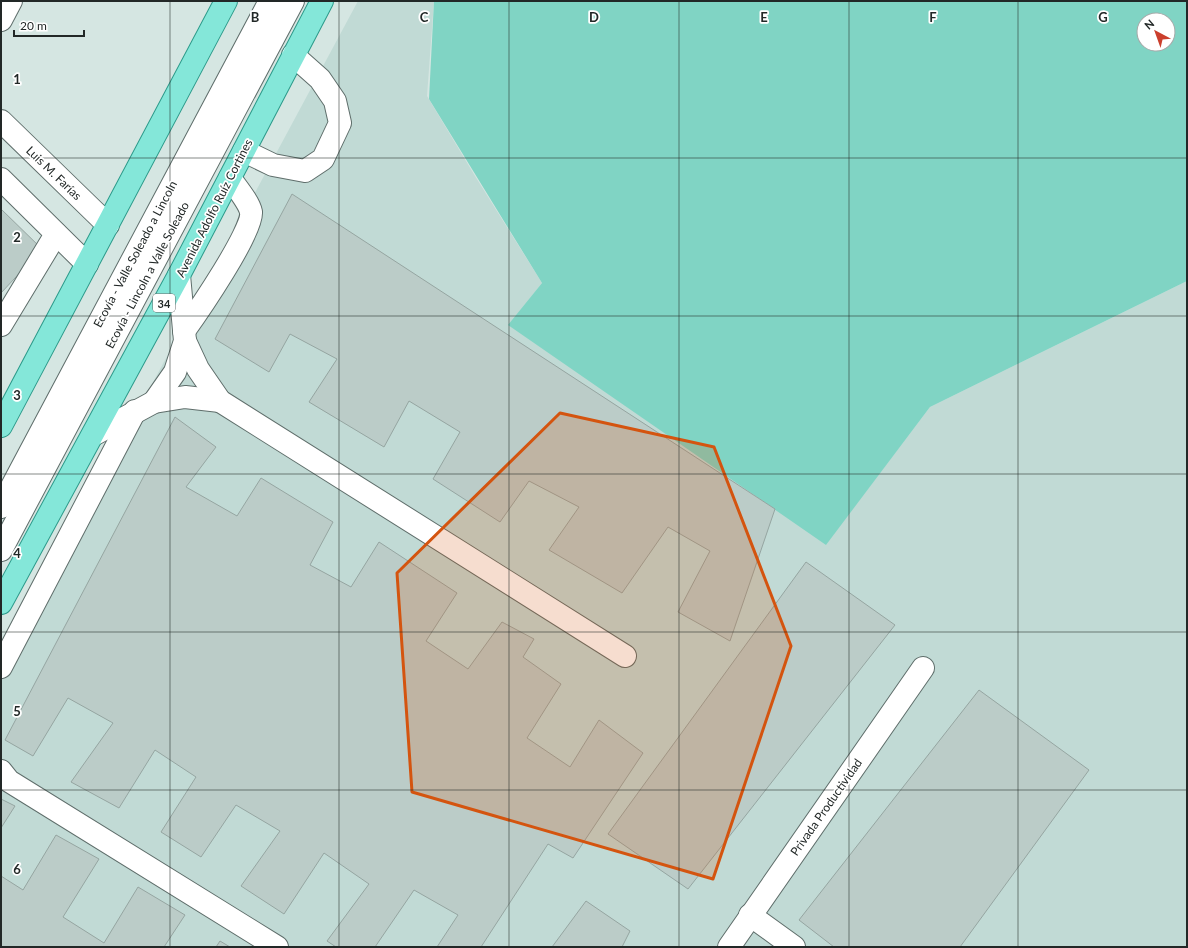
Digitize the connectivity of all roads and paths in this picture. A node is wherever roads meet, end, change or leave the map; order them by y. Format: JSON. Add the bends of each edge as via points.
{"nodes":[{"id":1,"x":11,"y":1,"type":"edge"},
{"id":2,"x":226,"y":1,"type":"edge"},
{"id":3,"x":270,"y":1,"type":"edge"},
{"id":4,"x":293,"y":1,"type":"edge"},
{"id":5,"x":322,"y":1,"type":"edge"},
{"id":6,"x":1,"y":20,"type":"edge"},
{"id":7,"x":293,"y":55,"type":"junction"},
{"id":8,"x":1,"y":121,"type":"edge"},
{"id":9,"x":244,"y":152,"type":"junction"},
{"id":10,"x":230,"y":178,"type":"junction"},
{"id":11,"x":1,"y":179,"type":"edge"},
{"id":12,"x":108,"y":225,"type":"junction"},
{"id":13,"x":56,"y":234,"type":"junction"},
{"id":14,"x":87,"y":264,"type":"junction"},
{"id":15,"x":179,"y":275,"type":"junction"},
{"id":16,"x":1,"y":325,"type":"edge"},
{"id":17,"x":184,"y":336,"type":"junction"},
{"id":18,"x":220,"y":401,"type":"junction"},
{"id":19,"x":145,"y":407,"type":"junction"},
{"id":20,"x":1,"y":426,"type":"edge"},
{"id":21,"x":93,"y":435,"type":"junction"},
{"id":22,"x":1,"y":507,"type":"edge"},
{"id":23,"x":1,"y":550,"type":"edge"},
{"id":24,"x":1,"y":603,"type":"edge"},
{"id":25,"x":625,"y":656,"type":"dead end"},
{"id":26,"x":1,"y":666,"type":"edge"},
{"id":27,"x":923,"y":668,"type":"dead end"},
{"id":28,"x":4,"y":777,"type":"edge"},
{"id":29,"x":750,"y":916,"type":"junction"},
{"id":30,"x":276,"y":947,"type":"edge"},
{"id":31,"x":729,"y":947,"type":"edge"},
{"id":32,"x":794,"y":947,"type":"edge"}],
"edges":[{"from":1,"to":6,"type":"street"},
{"from":2,"to":12,"type":"main road"},
{"from":3,"to":22,"type":"street","name":"Ecovía - Valle Soleado a Lincoln"},
{"from":4,"to":23,"type":"street","name":"Ecovía - Lincoln a Valle Soleado"},
{"from":5,"to":7,"type":"main road","name":"Avenida Adolfo Ruíz Cortines","number":"34"},
{"from":7,"to":9,"type":"main road","name":"Avenida Adolfo Ruíz Cortines","number":"34"},
{"from":7,"to":9,"type":"street","via":[[320,79],[335,101],[340,123],[323,159],[306,171],[273,165]]},
{"from":8,"to":12,"type":"street","name":"Luis M. Farías"},
{"from":9,"to":10,"type":"main road","name":"Avenida Adolfo Ruíz Cortines","number":"34"},
{"from":10,"to":15,"type":"main road","name":"Avenida Adolfo Ruíz Cortines","number":"34"},
{"from":10,"to":17,"type":"street","via":[[251,212],[247,228]]},
{"from":11,"to":13,"type":"street"},
{"from":12,"to":14,"type":"main road"},
{"from":13,"to":14,"type":"street"},
{"from":13,"to":16,"type":"street"},
{"from":14,"to":20,"type":"main road"},
{"from":15,"to":17,"type":"street"},
{"from":15,"to":21,"type":"main road","name":"Avenida Adolfo Ruíz Cortines","number":"34"},
{"from":17,"to":18,"type":"street","via":[[198,369]]},
{"from":17,"to":19,"type":"street","via":[[175,372]]},
{"from":18,"to":19,"type":"street","via":[[184,397]]},
{"from":18,"to":25,"type":"street"},
{"from":19,"to":21,"type":"street"},
{"from":19,"to":26,"type":"street"},
{"from":21,"to":24,"type":"main road","name":"Avenida Adolfo Ruíz Cortines","number":"34"},
{"from":27,"to":29,"type":"street","name":"Privada Productividad"},
{"from":28,"to":30,"type":"street"},
{"from":29,"to":31,"type":"street","name":"Privada Productividad"},
{"from":29,"to":32,"type":"street"}]}
